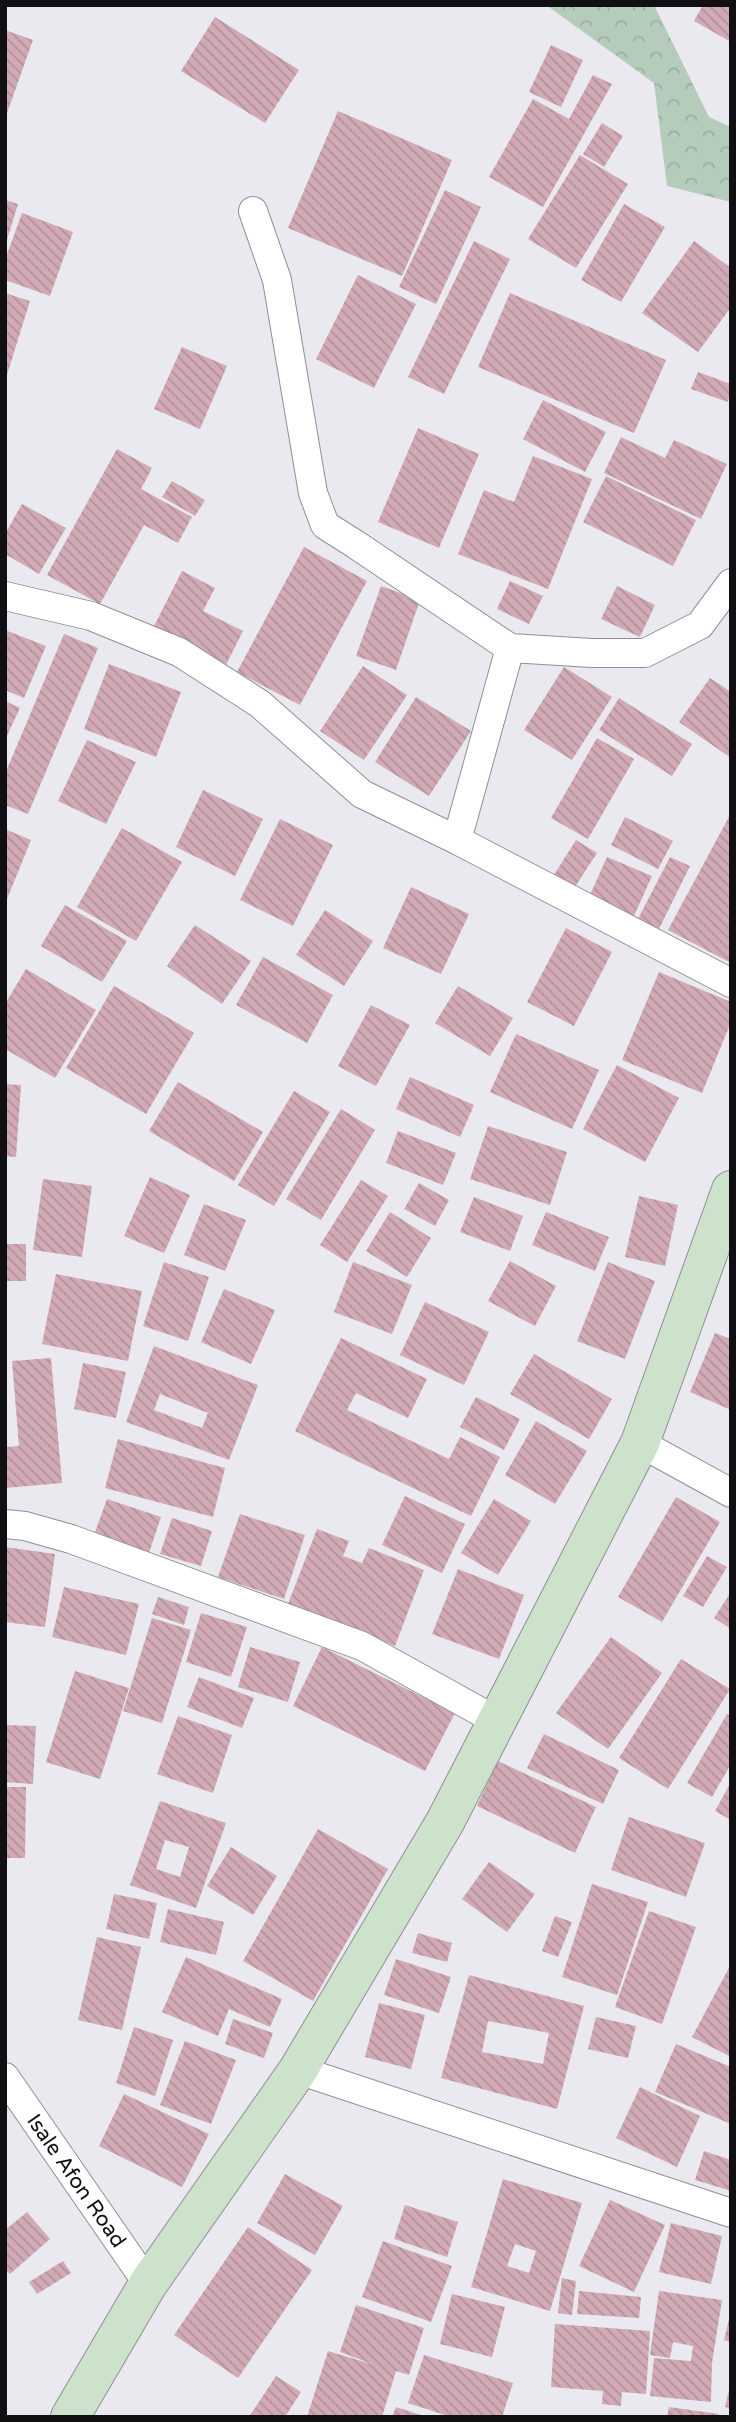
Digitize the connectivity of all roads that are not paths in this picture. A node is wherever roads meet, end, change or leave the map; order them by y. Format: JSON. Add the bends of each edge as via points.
{"nodes":[{"id":1,"x":253,"y":211,"type":"dead end"},
{"id":2,"x":731,"y":583,"type":"edge"},
{"id":3,"x":5,"y":596,"type":"edge"},
{"id":4,"x":510,"y":648,"type":"junction"},
{"id":5,"x":457,"y":840,"type":"junction"},
{"id":6,"x":731,"y":983,"type":"edge"},
{"id":7,"x":731,"y":1190,"type":"edge"},
{"id":8,"x":640,"y":1443,"type":"junction"},
{"id":9,"x":731,"y":1493,"type":"edge"},
{"id":10,"x":5,"y":1524,"type":"edge"},
{"id":11,"x":497,"y":1721,"type":"junction"},
{"id":12,"x":298,"y":2070,"type":"junction"},
{"id":13,"x":5,"y":2077,"type":"edge"},
{"id":14,"x":731,"y":2213,"type":"edge"},
{"id":15,"x":148,"y":2284,"type":"junction"},
{"id":16,"x":70,"y":2417,"type":"edge"}],
"edges":[{"from":1,"to":4,"type":"street","via":[[277,280],[313,493],[325,525]]},
{"from":2,"to":4,"type":"street","via":[[700,625],[645,653]]},
{"from":3,"to":5,"type":"street","via":[[91,616],[179,652],[260,704],[362,794]]},
{"from":4,"to":5,"type":"street"},
{"from":5,"to":6,"type":"street"},
{"from":7,"to":8,"type":"main road"},
{"from":8,"to":9,"type":"street"},
{"from":8,"to":11,"type":"main road"},
{"from":10,"to":11,"type":"street","via":[[71,1539],[362,1646]]},
{"from":11,"to":12,"type":"main road","via":[[445,1822]]},
{"from":12,"to":14,"type":"street"},
{"from":12,"to":15,"type":"main road"},
{"from":13,"to":15,"type":"street","name":"Isale Afon Road"},
{"from":15,"to":16,"type":"main road"}]}
